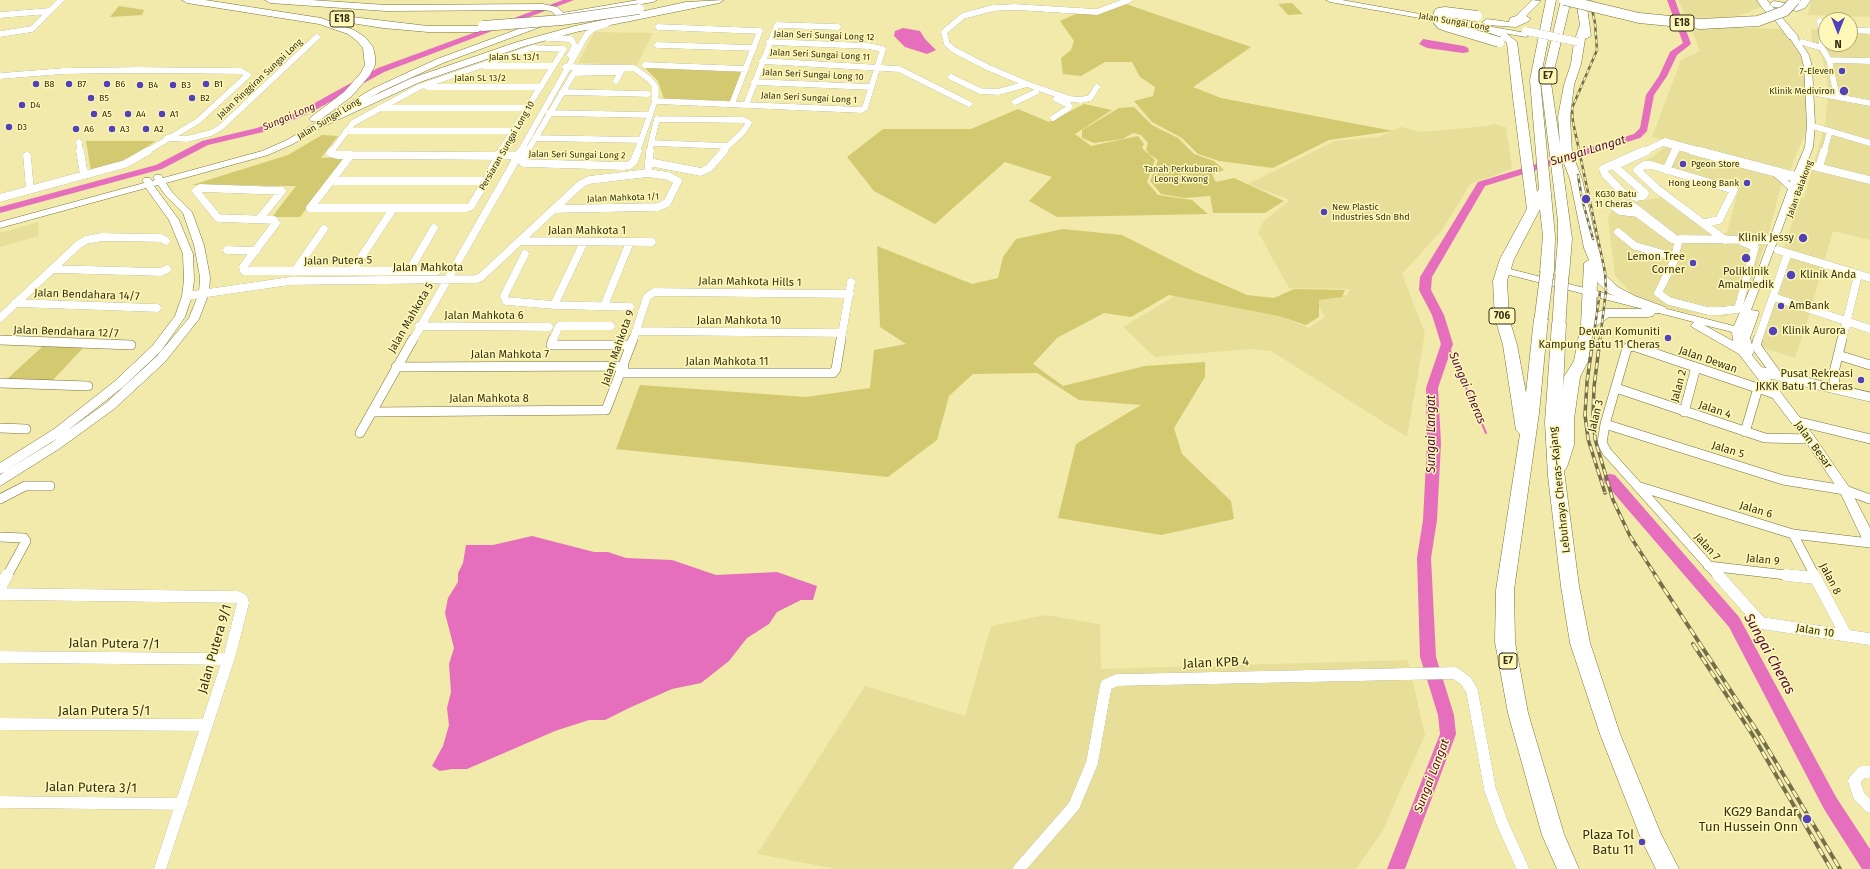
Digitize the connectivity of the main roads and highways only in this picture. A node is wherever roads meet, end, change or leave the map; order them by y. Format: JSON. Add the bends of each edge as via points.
{"nodes":[{"id":1,"x":188,"y":0,"type":"edge"},
{"id":2,"x":207,"y":0,"type":"edge"},
{"id":3,"x":226,"y":0,"type":"edge"},
{"id":4,"x":270,"y":0,"type":"edge"},
{"id":5,"x":719,"y":0,"type":"edge"},
{"id":6,"x":1537,"y":0,"type":"edge"},
{"id":7,"x":1551,"y":0,"type":"edge"},
{"id":8,"x":1565,"y":0,"type":"edge"},
{"id":9,"x":1577,"y":0,"type":"edge"},
{"id":10,"x":1581,"y":0,"type":"edge"},
{"id":11,"x":1762,"y":0,"type":"edge"},
{"id":12,"x":1766,"y":0,"type":"edge"},
{"id":13,"x":1782,"y":0,"type":"edge"},
{"id":14,"x":1795,"y":0,"type":"edge"},
{"id":15,"x":1807,"y":0,"type":"edge"},
{"id":16,"x":695,"y":2,"type":"edge"},
{"id":17,"x":637,"y":4,"type":"edge"},
{"id":18,"x":558,"y":13,"type":"road end"},
{"id":19,"x":1443,"y":16,"type":"road end"},
{"id":20,"x":616,"y":19,"type":"junction"},
{"id":21,"x":1526,"y":19,"type":"junction"},
{"id":22,"x":1461,"y":23,"type":"road end"},
{"id":23,"x":1584,"y":26,"type":"junction"},
{"id":24,"x":481,"y":28,"type":"junction"},
{"id":25,"x":1523,"y":32,"type":"road end"},
{"id":26,"x":1576,"y":64,"type":"junction"},
{"id":27,"x":1515,"y":70,"type":"junction"},
{"id":28,"x":1561,"y":152,"type":"junction"},
{"id":29,"x":1567,"y":180,"type":"junction"},
{"id":30,"x":1544,"y":185,"type":"junction"},
{"id":31,"x":1533,"y":208,"type":"junction"},
{"id":32,"x":1591,"y":248,"type":"junction"},
{"id":33,"x":1511,"y":253,"type":"junction"},
{"id":34,"x":1588,"y":325,"type":"junction"},
{"id":35,"x":1516,"y":380,"type":"junction"},
{"id":36,"x":1527,"y":446,"type":"junction"},
{"id":37,"x":1556,"y":476,"type":"junction"},
{"id":38,"x":1568,"y":869,"type":"edge"},
{"id":39,"x":1668,"y":869,"type":"edge"}],
"edges":[{"from":1,"to":20,"type":"highway","via":[[321,21],[338,26],[361,39],[368,47],[368,70],[358,84],[315,123],[411,82],[520,44]]},
{"from":2,"to":24,"type":"highway","number":"E18","via":[[383,25]]},
{"from":3,"to":24,"type":"highway","number":"E18","via":[[382,22]]},
{"from":4,"to":18,"type":"highway","via":[[386,8],[543,7]]},
{"from":5,"to":16,"type":"highway","number":"E18"},
{"from":6,"to":21,"type":"highway"},
{"from":6,"to":27,"type":"highway","bridge":true,"via":[[1519,18],[1501,20],[1446,12],[1439,13],[1437,19],[1441,24],[1499,42],[1506,48],[1509,62]]},
{"from":7,"to":30,"type":"highway","number":"E7","via":[[1535,80]]},
{"from":8,"to":14,"type":"highway","number":"E18","bridge":true,"via":[[1653,20],[1723,24],[1773,17],[1785,11]]},
{"from":8,"to":28,"type":"highway","name":"Lebuhraya Cheras–Kajang","number":"E7","via":[[1546,83],[1548,108]]},
{"from":9,"to":13,"type":"highway","number":"E18","via":[[1651,16],[1707,20],[1755,16],[1769,11]]},
{"from":10,"to":23,"type":"highway"},
{"from":11,"to":15,"type":"highway","via":[[1800,41],[1797,21],[1808,8]]},
{"from":12,"to":15,"type":"highway","via":[[1779,6],[1793,8],[1802,6]]},
{"from":16,"to":17,"type":"highway","number":"E18"},
{"from":16,"to":20,"type":"highway"},
{"from":17,"to":24,"type":"highway","number":"E18","bridge":true,"via":[[562,20]]},
{"from":19,"to":21,"type":"highway","via":[[1506,25],[1520,23]]},
{"from":20,"to":24,"type":"highway","number":"E18","via":[[543,26]]},
{"from":21,"to":25,"type":"highway"},
{"from":22,"to":27,"type":"highway","via":[[1493,31],[1512,42]]},
{"from":23,"to":26,"type":"highway","via":[[1578,43]]},
{"from":23,"to":26,"type":"highway","via":[[1584,50]]},
{"from":26,"to":28,"type":"highway","via":[[1569,85]]},
{"from":27,"to":31,"type":"highway"},
{"from":28,"to":29,"type":"highway","name":"Lebuhraya Cheras–Kajang","number":"E7"},
{"from":28,"to":29,"type":"highway"},
{"from":29,"to":32,"type":"highway"},
{"from":29,"to":37,"type":"highway","name":"Lebuhraya Cheras–Kajang","number":"E7","bridge":true,"via":[[1553,422]]},
{"from":30,"to":31,"type":"highway"},
{"from":30,"to":36,"type":"highway","number":"E7","bridge":true,"via":[[1549,236],[1547,272]]},
{"from":31,"to":33,"type":"highway"},
{"from":32,"to":34,"type":"highway"},
{"from":32,"to":34,"type":"highway","via":[[1597,275],[1613,290],[1654,312],[1606,313]]},
{"from":33,"to":35,"type":"highway","via":[[1509,274]]},
{"from":33,"to":35,"type":"highway","number":"706","via":[[1503,266],[1500,281],[1502,318]]},
{"from":34,"to":37,"type":"highway","via":[[1581,361],[1572,377],[1566,419],[1566,445]]},
{"from":35,"to":36,"type":"highway"},
{"from":36,"to":38,"type":"highway","number":"E7","via":[[1505,590],[1505,642],[1518,713],[1553,835]]},
{"from":37,"to":39,"type":"highway","name":"Lebuhraya Cheras–Kajang","number":"E7","via":[[1580,644],[1613,741],[1653,841]]}]}
